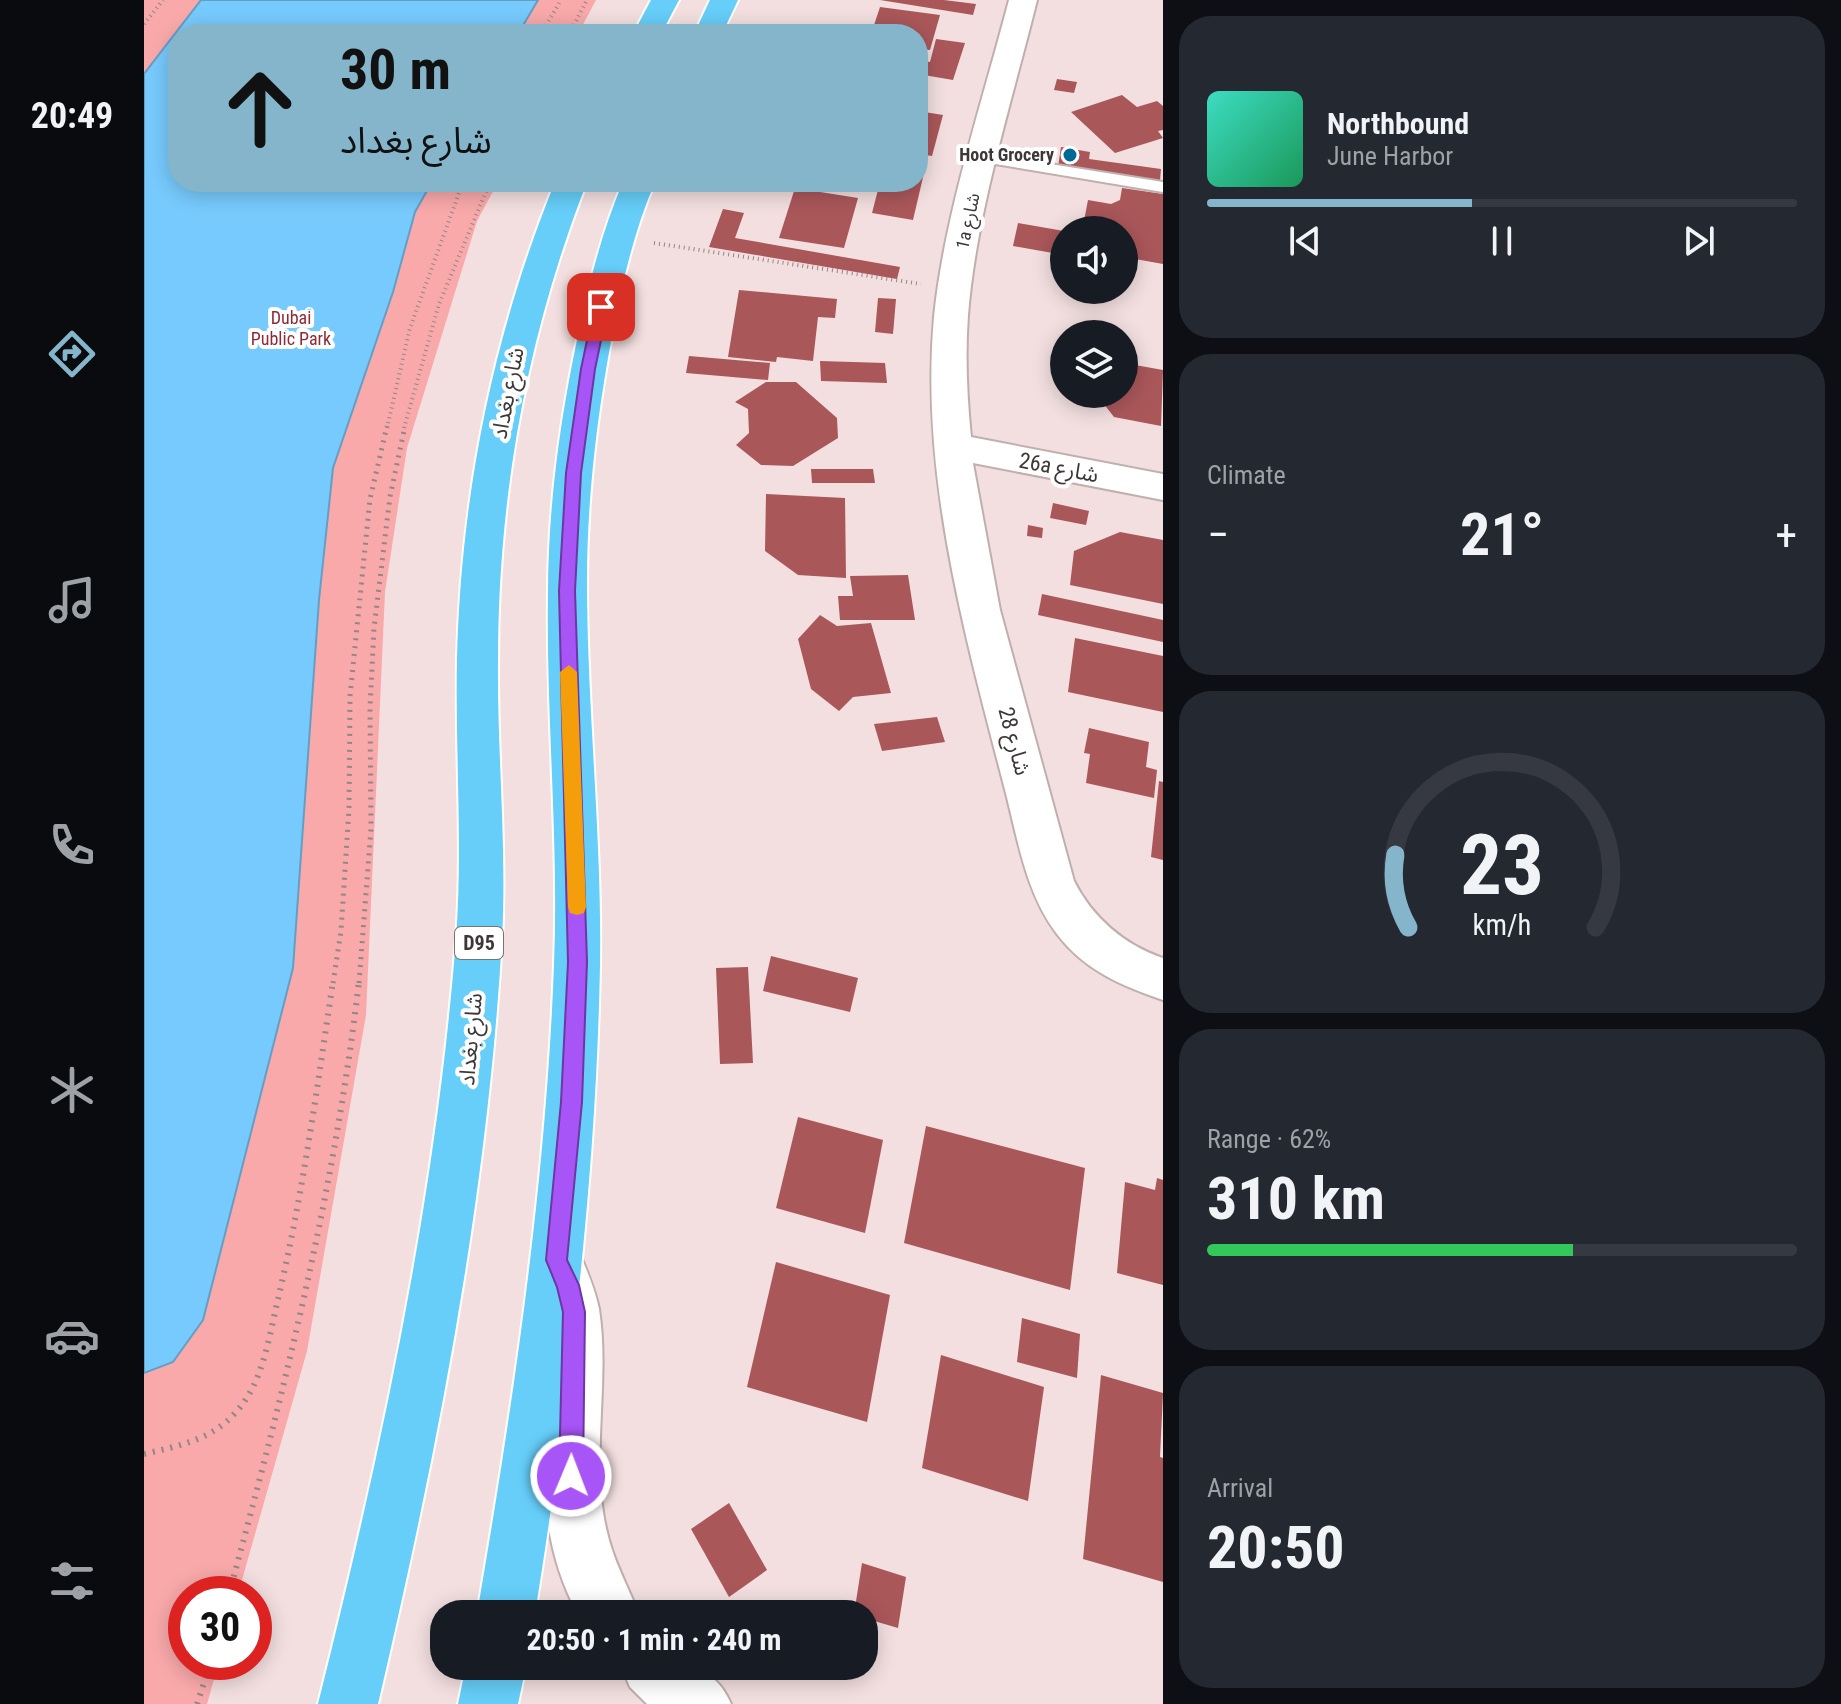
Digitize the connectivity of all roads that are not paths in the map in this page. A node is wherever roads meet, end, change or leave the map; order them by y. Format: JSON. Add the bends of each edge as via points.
{"nodes":[{"id":1,"x":665,"y":0,"type":"edge"},
{"id":2,"x":724,"y":0,"type":"edge"},
{"id":3,"x":1023,"y":0,"type":"edge"},
{"id":4,"x":652,"y":24,"type":"edge"},
{"id":5,"x":713,"y":24,"type":"edge"},
{"id":6,"x":982,"y":158,"type":"junction"},
{"id":7,"x":1163,"y":187,"type":"edge"},
{"id":8,"x":567,"y":192,"type":"edge"},
{"id":9,"x":636,"y":192,"type":"edge"},
{"id":10,"x":955,"y":447,"type":"junction"},
{"id":11,"x":1163,"y":487,"type":"edge"},
{"id":12,"x":1163,"y":979,"type":"edge"},
{"id":13,"x":556,"y":1260,"type":"junction"},
{"id":14,"x":508,"y":1600,"type":"edge"},
{"id":15,"x":603,"y":1600,"type":"edge"},
{"id":16,"x":493,"y":1680,"type":"edge"},
{"id":17,"x":665,"y":1680,"type":"edge"},
{"id":18,"x":348,"y":1704,"type":"edge"},
{"id":19,"x":488,"y":1704,"type":"edge"},
{"id":20,"x":701,"y":1704,"type":"edge"}],
"edges":[{"from":1,"to":4,"type":"main road"},
{"from":2,"to":5,"type":"main road"},
{"from":3,"to":6,"type":"street","name":"1a شارع"},
{"from":6,"to":7,"type":"lane"},
{"from":6,"to":10,"type":"street","name":"1a شارع","via":[[953,289],[949,333]]},
{"from":8,"to":18,"type":"main road","name":"شارع بغداد","number":"D95","via":[[511,358],[493,471],[479,593],[480,934],[468,1079],[438,1293],[388,1545]]},
{"from":9,"to":13,"type":"main road","via":[[588,369],[574,473],[567,591],[578,962]]},
{"from":10,"to":11,"type":"street","name":"26a شارع"},
{"from":10,"to":12,"type":"street","name":"شارع 28","via":[[973,577],[1052,884],[1082,934],[1115,960]]},
{"from":13,"to":14,"type":"main road","via":[[537,1426]]},
{"from":13,"to":15,"type":"street","via":[[574,1312],[571,1502],[582,1554]]},
{"from":16,"to":19,"type":"main road"},
{"from":17,"to":20,"type":"street"}]}
